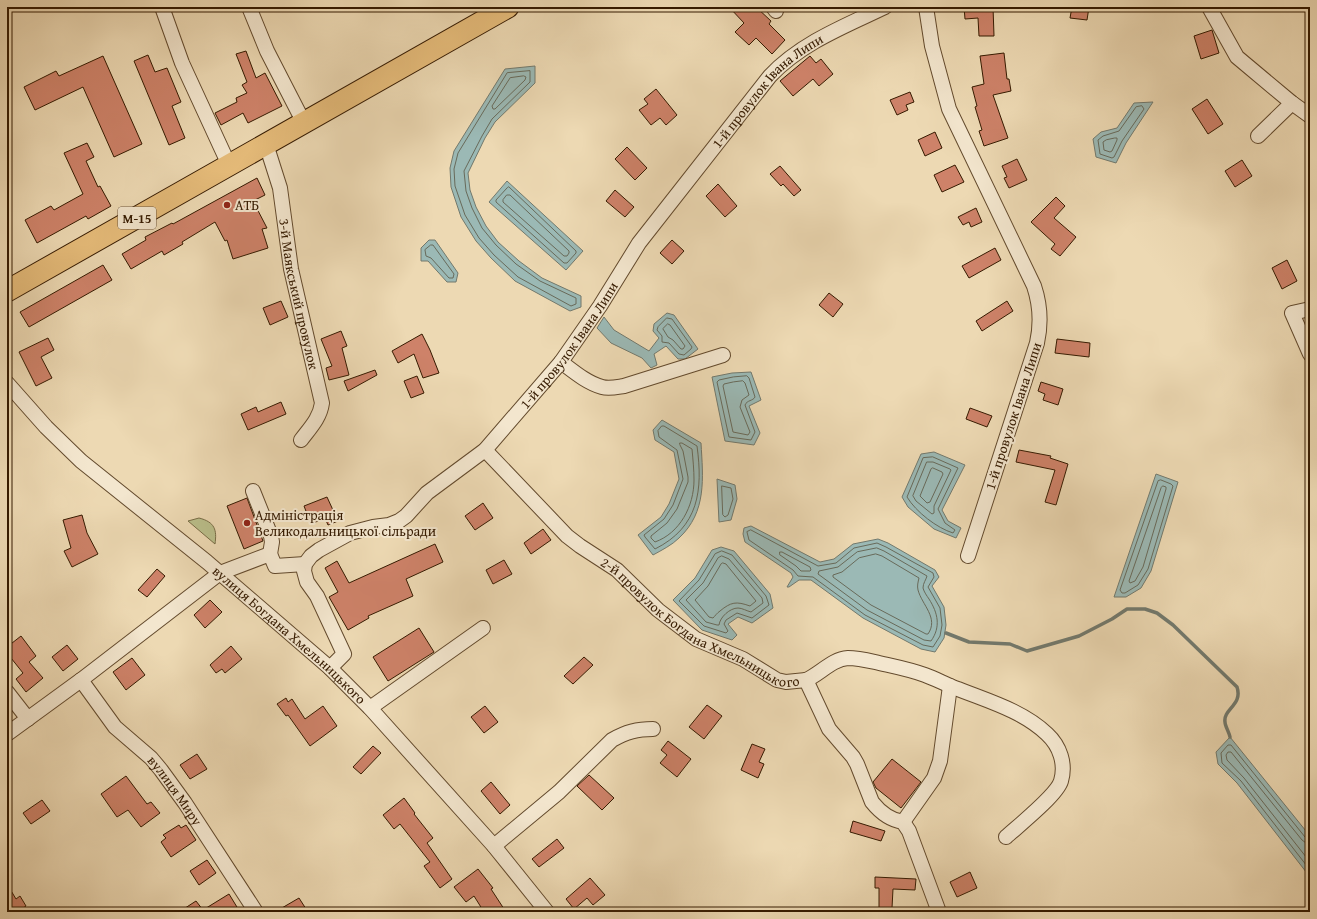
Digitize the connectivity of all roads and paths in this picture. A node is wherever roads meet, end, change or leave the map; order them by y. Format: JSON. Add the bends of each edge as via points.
{"nodes":[{"id":1,"x":162,"y":7,"type":"edge"},
{"id":2,"x":249,"y":7,"type":"edge"},
{"id":3,"x":508,"y":7,"type":"edge"},
{"id":4,"x":885,"y":7,"type":"edge"},
{"id":5,"x":926,"y":7,"type":"edge"},
{"id":6,"x":1209,"y":7,"type":"edge"},
{"id":7,"x":1292,"y":103,"type":"junction"},
{"id":8,"x":1310,"y":116,"type":"edge"},
{"id":9,"x":304,"y":123,"type":"junction"},
{"id":10,"x":1258,"y":136,"type":"dead end"},
{"id":11,"x":266,"y":144,"type":"junction"},
{"id":12,"x":229,"y":165,"type":"junction"},
{"id":13,"x":7,"y":291,"type":"edge"},
{"id":14,"x":1310,"y":309,"type":"edge"},
{"id":15,"x":1310,"y":354,"type":"edge"},
{"id":16,"x":723,"y":355,"type":"dead end"},
{"id":17,"x":561,"y":362,"type":"junction"},
{"id":18,"x":7,"y":382,"type":"edge"},
{"id":19,"x":302,"y":440,"type":"dead end"},
{"id":20,"x":485,"y":450,"type":"junction"},
{"id":21,"x":254,"y":491,"type":"dead end"},
{"id":22,"x":270,"y":554,"type":"junction"},
{"id":23,"x":968,"y":556,"type":"dead end"},
{"id":24,"x":305,"y":564,"type":"junction"},
{"id":25,"x":220,"y":573,"type":"junction"},
{"id":26,"x":483,"y":628,"type":"dead end"},
{"id":27,"x":330,"y":668,"type":"junction"},
{"id":28,"x":81,"y":680,"type":"junction"},
{"id":29,"x":806,"y":680,"type":"junction"},
{"id":30,"x":950,"y":686,"type":"junction"},
{"id":31,"x":7,"y":692,"type":"edge"},
{"id":32,"x":370,"y":708,"type":"junction"},
{"id":33,"x":28,"y":719,"type":"junction"},
{"id":34,"x":653,"y":729,"type":"dead end"},
{"id":35,"x":7,"y":734,"type":"edge"},
{"id":36,"x":903,"y":822,"type":"junction"},
{"id":37,"x":1006,"y":836,"type":"dead end"},
{"id":38,"x":494,"y":846,"type":"junction"},
{"id":39,"x":256,"y":912,"type":"edge"},
{"id":40,"x":547,"y":912,"type":"edge"},
{"id":41,"x":939,"y":912,"type":"edge"}],
"edges":[{"from":1,"to":12,"type":"street","via":[[182,63]]},
{"from":2,"to":9,"type":"street","via":[[267,52]]},
{"from":3,"to":9,"type":"highway","number":"М-15"},
{"from":4,"to":17,"type":"street","name":"1-й провулок Івана Липи","via":[[822,37],[791,56],[770,76],[639,243],[582,334]]},
{"from":5,"to":23,"type":"street","name":"1-й провулок Івана Липи","via":[[932,46],[949,109],[1034,286],[1039,304],[1037,344]]},
{"from":6,"to":7,"type":"street","via":[[1237,57]]},
{"from":7,"to":8,"type":"street"},
{"from":7,"to":10,"type":"street"},
{"from":9,"to":11,"type":"highway","number":"М-15"},
{"from":11,"to":12,"type":"highway","number":"М-15"},
{"from":11,"to":19,"type":"street","name":"3-й Маякський провулок","via":[[280,188],[291,269],[322,403],[318,418]]},
{"from":12,"to":13,"type":"highway","number":"М-15"},
{"from":14,"to":15,"type":"street","via":[[1292,313]]},
{"from":16,"to":17,"type":"street","via":[[611,388],[595,385]]},
{"from":17,"to":20,"type":"street","name":"1-й провулок Івана Липи"},
{"from":18,"to":25,"type":"street","name":"вулиця Богдана Хмельницького","via":[[46,427],[81,460]]},
{"from":20,"to":24,"type":"street","name":"1-й провулок Івана Липи","via":[[428,493],[399,521],[350,533],[319,550]]},
{"from":20,"to":29,"type":"street","name":"2-й провулок Богдана Хмельницького","via":[[567,536],[617,570],[658,610],[696,639],[743,659],[777,680]]},
{"from":21,"to":22,"type":"street","via":[[271,536]]},
{"from":22,"to":24,"type":"street","via":[[276,566]]},
{"from":22,"to":25,"type":"street"},
{"from":24,"to":27,"type":"street","via":[[307,582],[317,596],[344,654]]},
{"from":25,"to":27,"type":"street","name":"вулиця Богдана Хмельницького"},
{"from":25,"to":28,"type":"street"},
{"from":26,"to":32,"type":"street"},
{"from":27,"to":32,"type":"street","name":"вулиця Богдана Хмельницького"},
{"from":28,"to":33,"type":"street"},
{"from":28,"to":39,"type":"street","name":"вулиця Миру","via":[[115,727],[161,770]]},
{"from":29,"to":30,"type":"street","via":[[839,660],[848,658],[909,669]]},
{"from":29,"to":36,"type":"street","name":"2-й провулок Богдана Хмельницького","via":[[829,728],[857,764],[875,807],[894,821]]},
{"from":30,"to":36,"type":"street","via":[[940,761],[934,778]]},
{"from":30,"to":37,"type":"street","via":[[1025,718],[1048,734],[1059,750],[1062,774],[1057,788],[1026,820]]},
{"from":31,"to":33,"type":"street"},
{"from":32,"to":38,"type":"street","name":"вулиця Богдана Хмельницького"},
{"from":33,"to":35,"type":"street"},
{"from":34,"to":38,"type":"street","via":[[633,730],[612,740],[559,792]]},
{"from":36,"to":41,"type":"street","via":[[914,844]]},
{"from":38,"to":40,"type":"street","name":"вулиця Богдана Хмельницького"}]}
